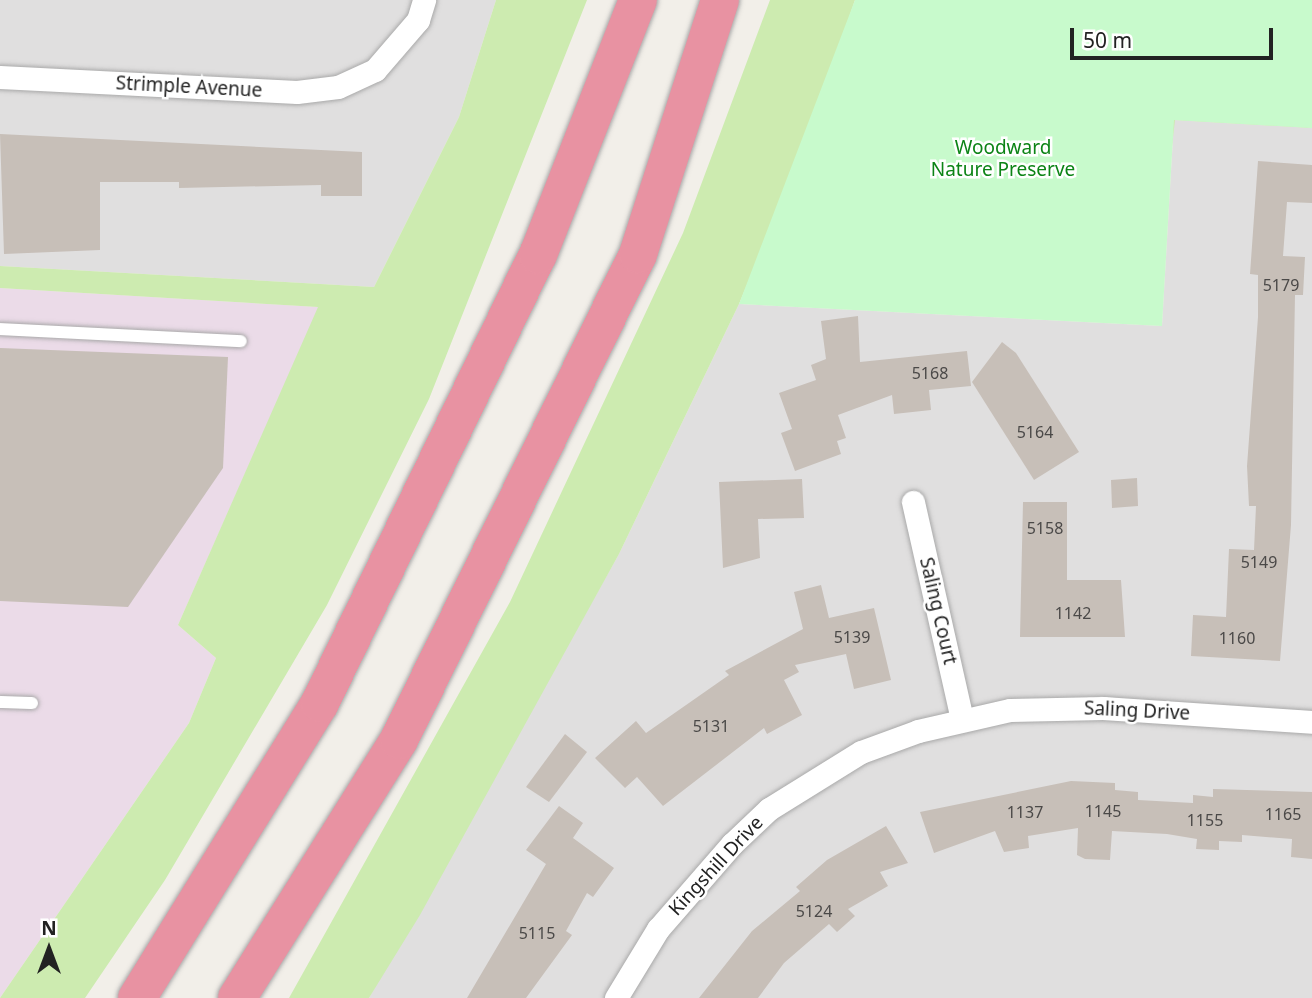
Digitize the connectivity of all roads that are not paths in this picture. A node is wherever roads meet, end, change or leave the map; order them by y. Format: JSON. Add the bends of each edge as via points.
{"nodes":[{"id":1,"x":424,"y":0,"type":"edge"},
{"id":2,"x":638,"y":0,"type":"edge"},
{"id":3,"x":720,"y":0,"type":"edge"},
{"id":4,"x":0,"y":77,"type":"edge"},
{"id":5,"x":0,"y":329,"type":"edge"},
{"id":6,"x":241,"y":341,"type":"dead end"},
{"id":7,"x":914,"y":502,"type":"dead end"},
{"id":8,"x":0,"y":702,"type":"edge"},
{"id":9,"x":32,"y":704,"type":"dead end"},
{"id":10,"x":962,"y":719,"type":"junction"},
{"id":11,"x":1312,"y":722,"type":"edge"},
{"id":12,"x":137,"y":998,"type":"edge"},
{"id":13,"x":237,"y":998,"type":"edge"},
{"id":14,"x":616,"y":998,"type":"edge"}],
"edges":[{"from":1,"to":4,"type":"street","name":"Strimple Avenue","via":[[418,20],[375,70],[338,88],[297,92]]},
{"from":2,"to":12,"type":"highway","via":[[538,255],[320,703]]},
{"from":3,"to":13,"type":"highway","via":[[638,254],[399,740]]},
{"from":5,"to":6,"type":"lane"},
{"from":7,"to":10,"type":"street","name":"Saling Court"},
{"from":8,"to":9,"type":"lane"},
{"from":10,"to":11,"type":"street","name":"Saling Drive","via":[[1062,708]]},
{"from":10,"to":14,"type":"street","name":"Kingshill Drive","via":[[862,752],[769,809],[692,886]]}]}
